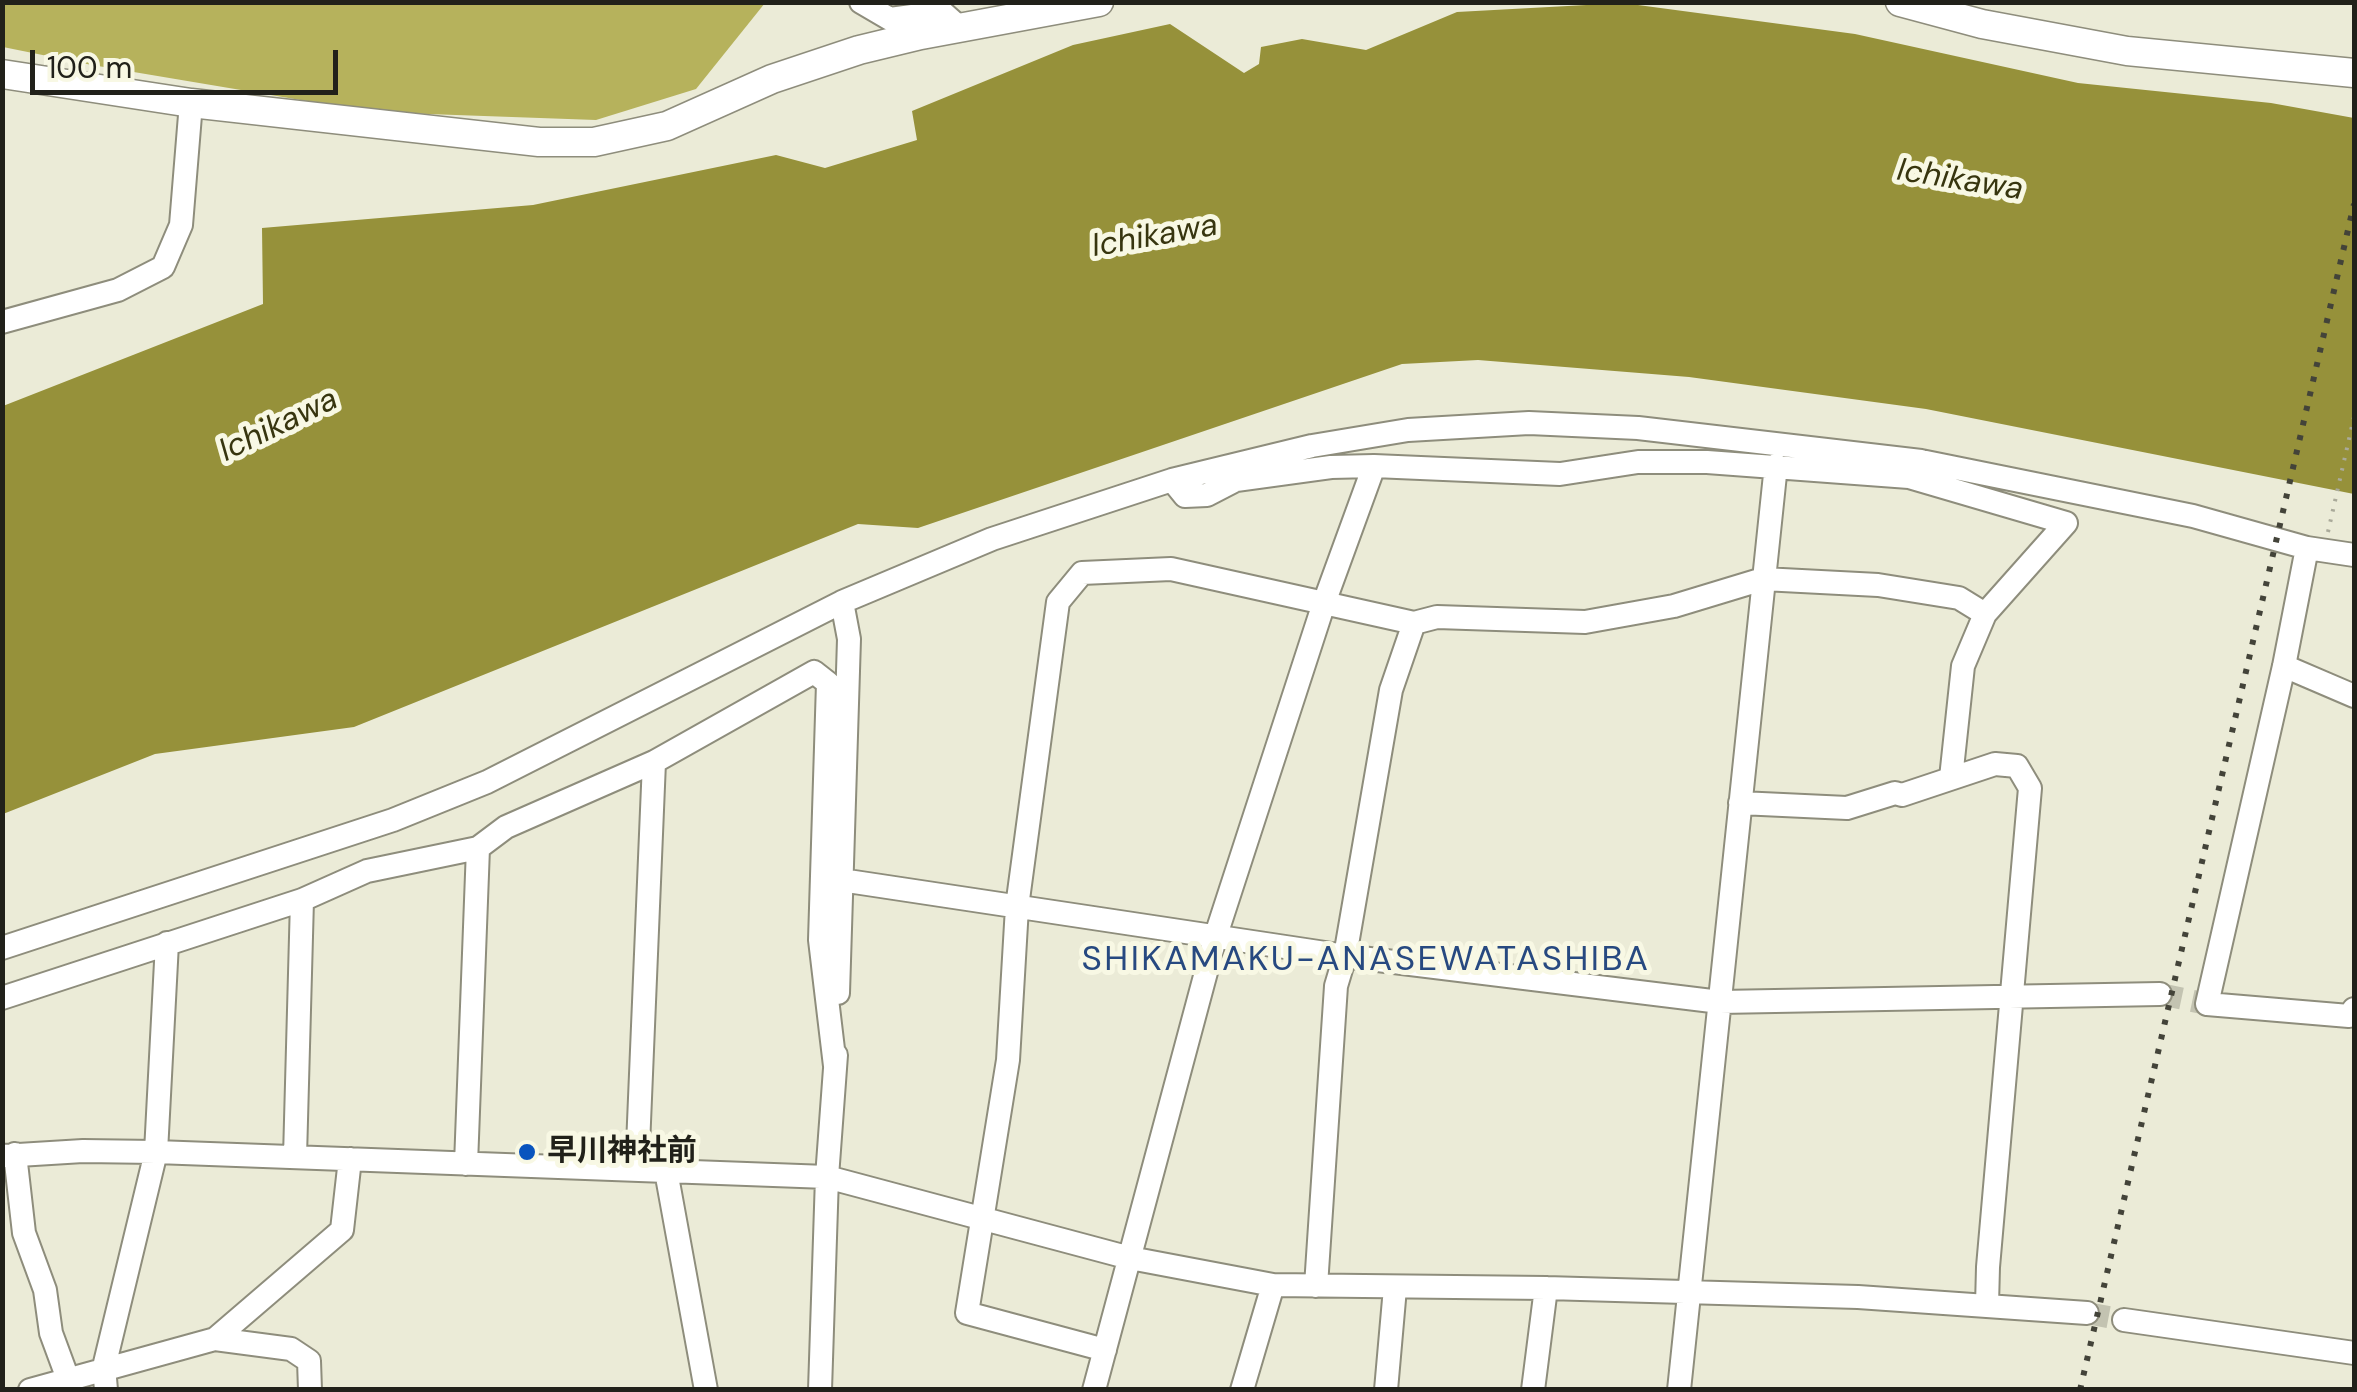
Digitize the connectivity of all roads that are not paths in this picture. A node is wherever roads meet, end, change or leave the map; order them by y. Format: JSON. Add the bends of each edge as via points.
{"nodes":[{"id":1,"x":862,"y":2,"type":"edge"},
{"id":2,"x":1099,"y":2,"type":"edge"},
{"id":3,"x":1900,"y":2,"type":"edge"},
{"id":4,"x":960,"y":28,"type":"junction"},
{"id":5,"x":2354,"y":73,"type":"edge"},
{"id":6,"x":2,"y":74,"type":"edge"},
{"id":7,"x":191,"y":103,"type":"junction"},
{"id":8,"x":2,"y":322,"type":"edge"},
{"id":9,"x":1776,"y":465,"type":"junction"},
{"id":10,"x":1374,"y":466,"type":"junction"},
{"id":11,"x":1915,"y":469,"type":"junction"},
{"id":12,"x":1172,"y":480,"type":"junction"},
{"id":13,"x":2316,"y":549,"type":"junction"},
{"id":14,"x":2354,"y":555,"type":"edge"},
{"id":15,"x":1763,"y":579,"type":"junction"},
{"id":16,"x":842,"y":602,"type":"junction"},
{"id":17,"x":1324,"y":603,"type":"junction"},
{"id":18,"x":1985,"y":614,"type":"junction"},
{"id":19,"x":1414,"y":624,"type":"junction"},
{"id":20,"x":2284,"y":666,"type":"junction"},
{"id":21,"x":2354,"y":696,"type":"edge"},
{"id":22,"x":654,"y":762,"type":"junction"},
{"id":23,"x":1951,"y":778,"type":"junction"},
{"id":24,"x":1740,"y":803,"type":"junction"},
{"id":25,"x":478,"y":848,"type":"junction"},
{"id":26,"x":842,"y":880,"type":"junction"},
{"id":27,"x":302,"y":900,"type":"junction"},
{"id":28,"x":1017,"y":907,"type":"junction"},
{"id":29,"x":1216,"y":935,"type":"junction"},
{"id":30,"x":167,"y":943,"type":"junction"},
{"id":31,"x":2,"y":948,"type":"edge"},
{"id":32,"x":1345,"y":956,"type":"junction"},
{"id":33,"x":2160,"y":994,"type":"tunnel mouth"},
{"id":34,"x":2,"y":998,"type":"edge"},
{"id":35,"x":2012,"y":998,"type":"junction"},
{"id":36,"x":1720,"y":1002,"type":"junction"},
{"id":37,"x":2354,"y":1009,"type":"edge"},
{"id":38,"x":835,"y":1066,"type":"junction"},
{"id":39,"x":156,"y":1152,"type":"junction"},
{"id":40,"x":9,"y":1155,"type":"edge"},
{"id":41,"x":295,"y":1158,"type":"junction"},
{"id":42,"x":350,"y":1159,"type":"junction"},
{"id":43,"x":466,"y":1164,"type":"junction"},
{"id":44,"x":638,"y":1170,"type":"junction"},
{"id":45,"x":666,"y":1171,"type":"junction"},
{"id":46,"x":827,"y":1176,"type":"junction"},
{"id":47,"x":983,"y":1217,"type":"junction"},
{"id":48,"x":1130,"y":1258,"type":"junction"},
{"id":49,"x":1272,"y":1285,"type":"junction"},
{"id":50,"x":1316,"y":1286,"type":"junction"},
{"id":51,"x":1395,"y":1288,"type":"junction"},
{"id":52,"x":1546,"y":1288,"type":"junction"},
{"id":53,"x":1690,"y":1294,"type":"junction"},
{"id":54,"x":1988,"y":1306,"type":"junction"},
{"id":55,"x":2086,"y":1314,"type":"tunnel mouth"},
{"id":56,"x":2124,"y":1320,"type":"tunnel mouth"},
{"id":57,"x":215,"y":1339,"type":"junction"},
{"id":58,"x":1105,"y":1350,"type":"junction"},
{"id":59,"x":2354,"y":1352,"type":"edge"},
{"id":60,"x":68,"y":1378,"type":"junction"},
{"id":61,"x":105,"y":1378,"type":"edge"},
{"id":62,"x":30,"y":1390,"type":"edge"},
{"id":63,"x":310,"y":1390,"type":"edge"},
{"id":64,"x":706,"y":1390,"type":"edge"},
{"id":65,"x":820,"y":1390,"type":"edge"},
{"id":66,"x":1094,"y":1390,"type":"edge"},
{"id":67,"x":1242,"y":1390,"type":"edge"},
{"id":68,"x":1386,"y":1390,"type":"edge"},
{"id":69,"x":1533,"y":1390,"type":"edge"},
{"id":70,"x":1680,"y":1390,"type":"edge"}],
"edges":[{"from":1,"to":4,"type":"street","via":[[890,19],[942,12]]},
{"from":2,"to":4,"type":"main road"},
{"from":3,"to":5,"type":"main road","via":[[2127,51]]},
{"from":4,"to":7,"type":"main road","via":[[859,50],[772,79],[667,126],[594,142],[539,142]]},
{"from":6,"to":7,"type":"main road"},
{"from":7,"to":8,"type":"street","via":[[181,225],[163,267],[118,290]]},
{"from":9,"to":10,"type":"street","via":[[1638,462],[1560,474]]},
{"from":9,"to":11,"type":"street"},
{"from":9,"to":15,"type":"street"},
{"from":10,"to":12,"type":"street","via":[[1236,480],[1207,495],[1185,496]]},
{"from":10,"to":17,"type":"street"},
{"from":11,"to":12,"type":"street","via":[[1638,428],[1529,422],[1408,430]]},
{"from":11,"to":13,"type":"street","via":[[2193,516]]},
{"from":11,"to":18,"type":"street","via":[[2066,523]]},
{"from":12,"to":16,"type":"street","via":[[992,539]]},
{"from":13,"to":14,"type":"street"},
{"from":13,"to":20,"type":"street"},
{"from":15,"to":18,"type":"street","via":[[1959,598]]},
{"from":15,"to":19,"type":"street","via":[[1674,606],[1585,622],[1437,617]]},
{"from":15,"to":24,"type":"street"},
{"from":16,"to":26,"type":"street","via":[[849,639]]},
{"from":16,"to":31,"type":"street","via":[[472,788]]},
{"from":17,"to":19,"type":"street"},
{"from":17,"to":28,"type":"street","via":[[1171,569],[1082,574],[1058,602]]},
{"from":17,"to":29,"type":"street"},
{"from":18,"to":23,"type":"street","via":[[1963,666]]},
{"from":19,"to":32,"type":"street","via":[[1391,690]]},
{"from":20,"to":21,"type":"street"},
{"from":20,"to":37,"type":"street","via":[[2206,1004],[2350,1016]]},
{"from":22,"to":25,"type":"street","via":[[506,827]]},
{"from":22,"to":38,"type":"street","via":[[814,672],[828,683],[820,940]]},
{"from":22,"to":44,"type":"street"},
{"from":23,"to":24,"type":"street","via":[[1848,808]]},
{"from":23,"to":35,"type":"street","via":[[1995,764],[2016,766],[2030,788]]},
{"from":24,"to":36,"type":"street"},
{"from":25,"to":27,"type":"street","via":[[367,871]]},
{"from":25,"to":43,"type":"street"},
{"from":26,"to":28,"type":"street"},
{"from":26,"to":38,"type":"street"},
{"from":27,"to":30,"type":"street"},
{"from":27,"to":41,"type":"street"},
{"from":28,"to":29,"type":"street"},
{"from":28,"to":47,"type":"street","via":[[1008,1060]]},
{"from":29,"to":32,"type":"street"},
{"from":29,"to":48,"type":"street"},
{"from":30,"to":34,"type":"street"},
{"from":30,"to":39,"type":"street"},
{"from":32,"to":36,"type":"street"},
{"from":32,"to":50,"type":"street","via":[[1336,986]]},
{"from":33,"to":35,"type":"street"},
{"from":35,"to":36,"type":"street"},
{"from":35,"to":54,"type":"street"},
{"from":36,"to":53,"type":"street"},
{"from":38,"to":46,"type":"street"},
{"from":39,"to":40,"type":"street"},
{"from":39,"to":41,"type":"street"},
{"from":39,"to":61,"type":"street"},
{"from":40,"to":60,"type":"street","via":[[24,1233]]},
{"from":41,"to":42,"type":"street"},
{"from":42,"to":43,"type":"street"},
{"from":42,"to":57,"type":"street","via":[[342,1230]]},
{"from":43,"to":44,"type":"street"},
{"from":44,"to":45,"type":"street"},
{"from":45,"to":46,"type":"street"},
{"from":45,"to":64,"type":"street"},
{"from":46,"to":47,"type":"street"},
{"from":46,"to":65,"type":"street"},
{"from":47,"to":48,"type":"street"},
{"from":47,"to":58,"type":"street","via":[[968,1313]]},
{"from":48,"to":49,"type":"street"},
{"from":48,"to":58,"type":"street"},
{"from":49,"to":50,"type":"street"},
{"from":49,"to":67,"type":"street"},
{"from":50,"to":51,"type":"street"},
{"from":51,"to":52,"type":"street"},
{"from":51,"to":68,"type":"street"},
{"from":52,"to":53,"type":"street"},
{"from":52,"to":69,"type":"street"},
{"from":53,"to":54,"type":"street"},
{"from":53,"to":70,"type":"street"},
{"from":54,"to":55,"type":"street"},
{"from":56,"to":59,"type":"street"},
{"from":57,"to":61,"type":"street"},
{"from":57,"to":63,"type":"street","via":[[290,1349],[309,1361]]},
{"from":58,"to":66,"type":"street"},
{"from":60,"to":61,"type":"street"},
{"from":60,"to":62,"type":"street"}]}
